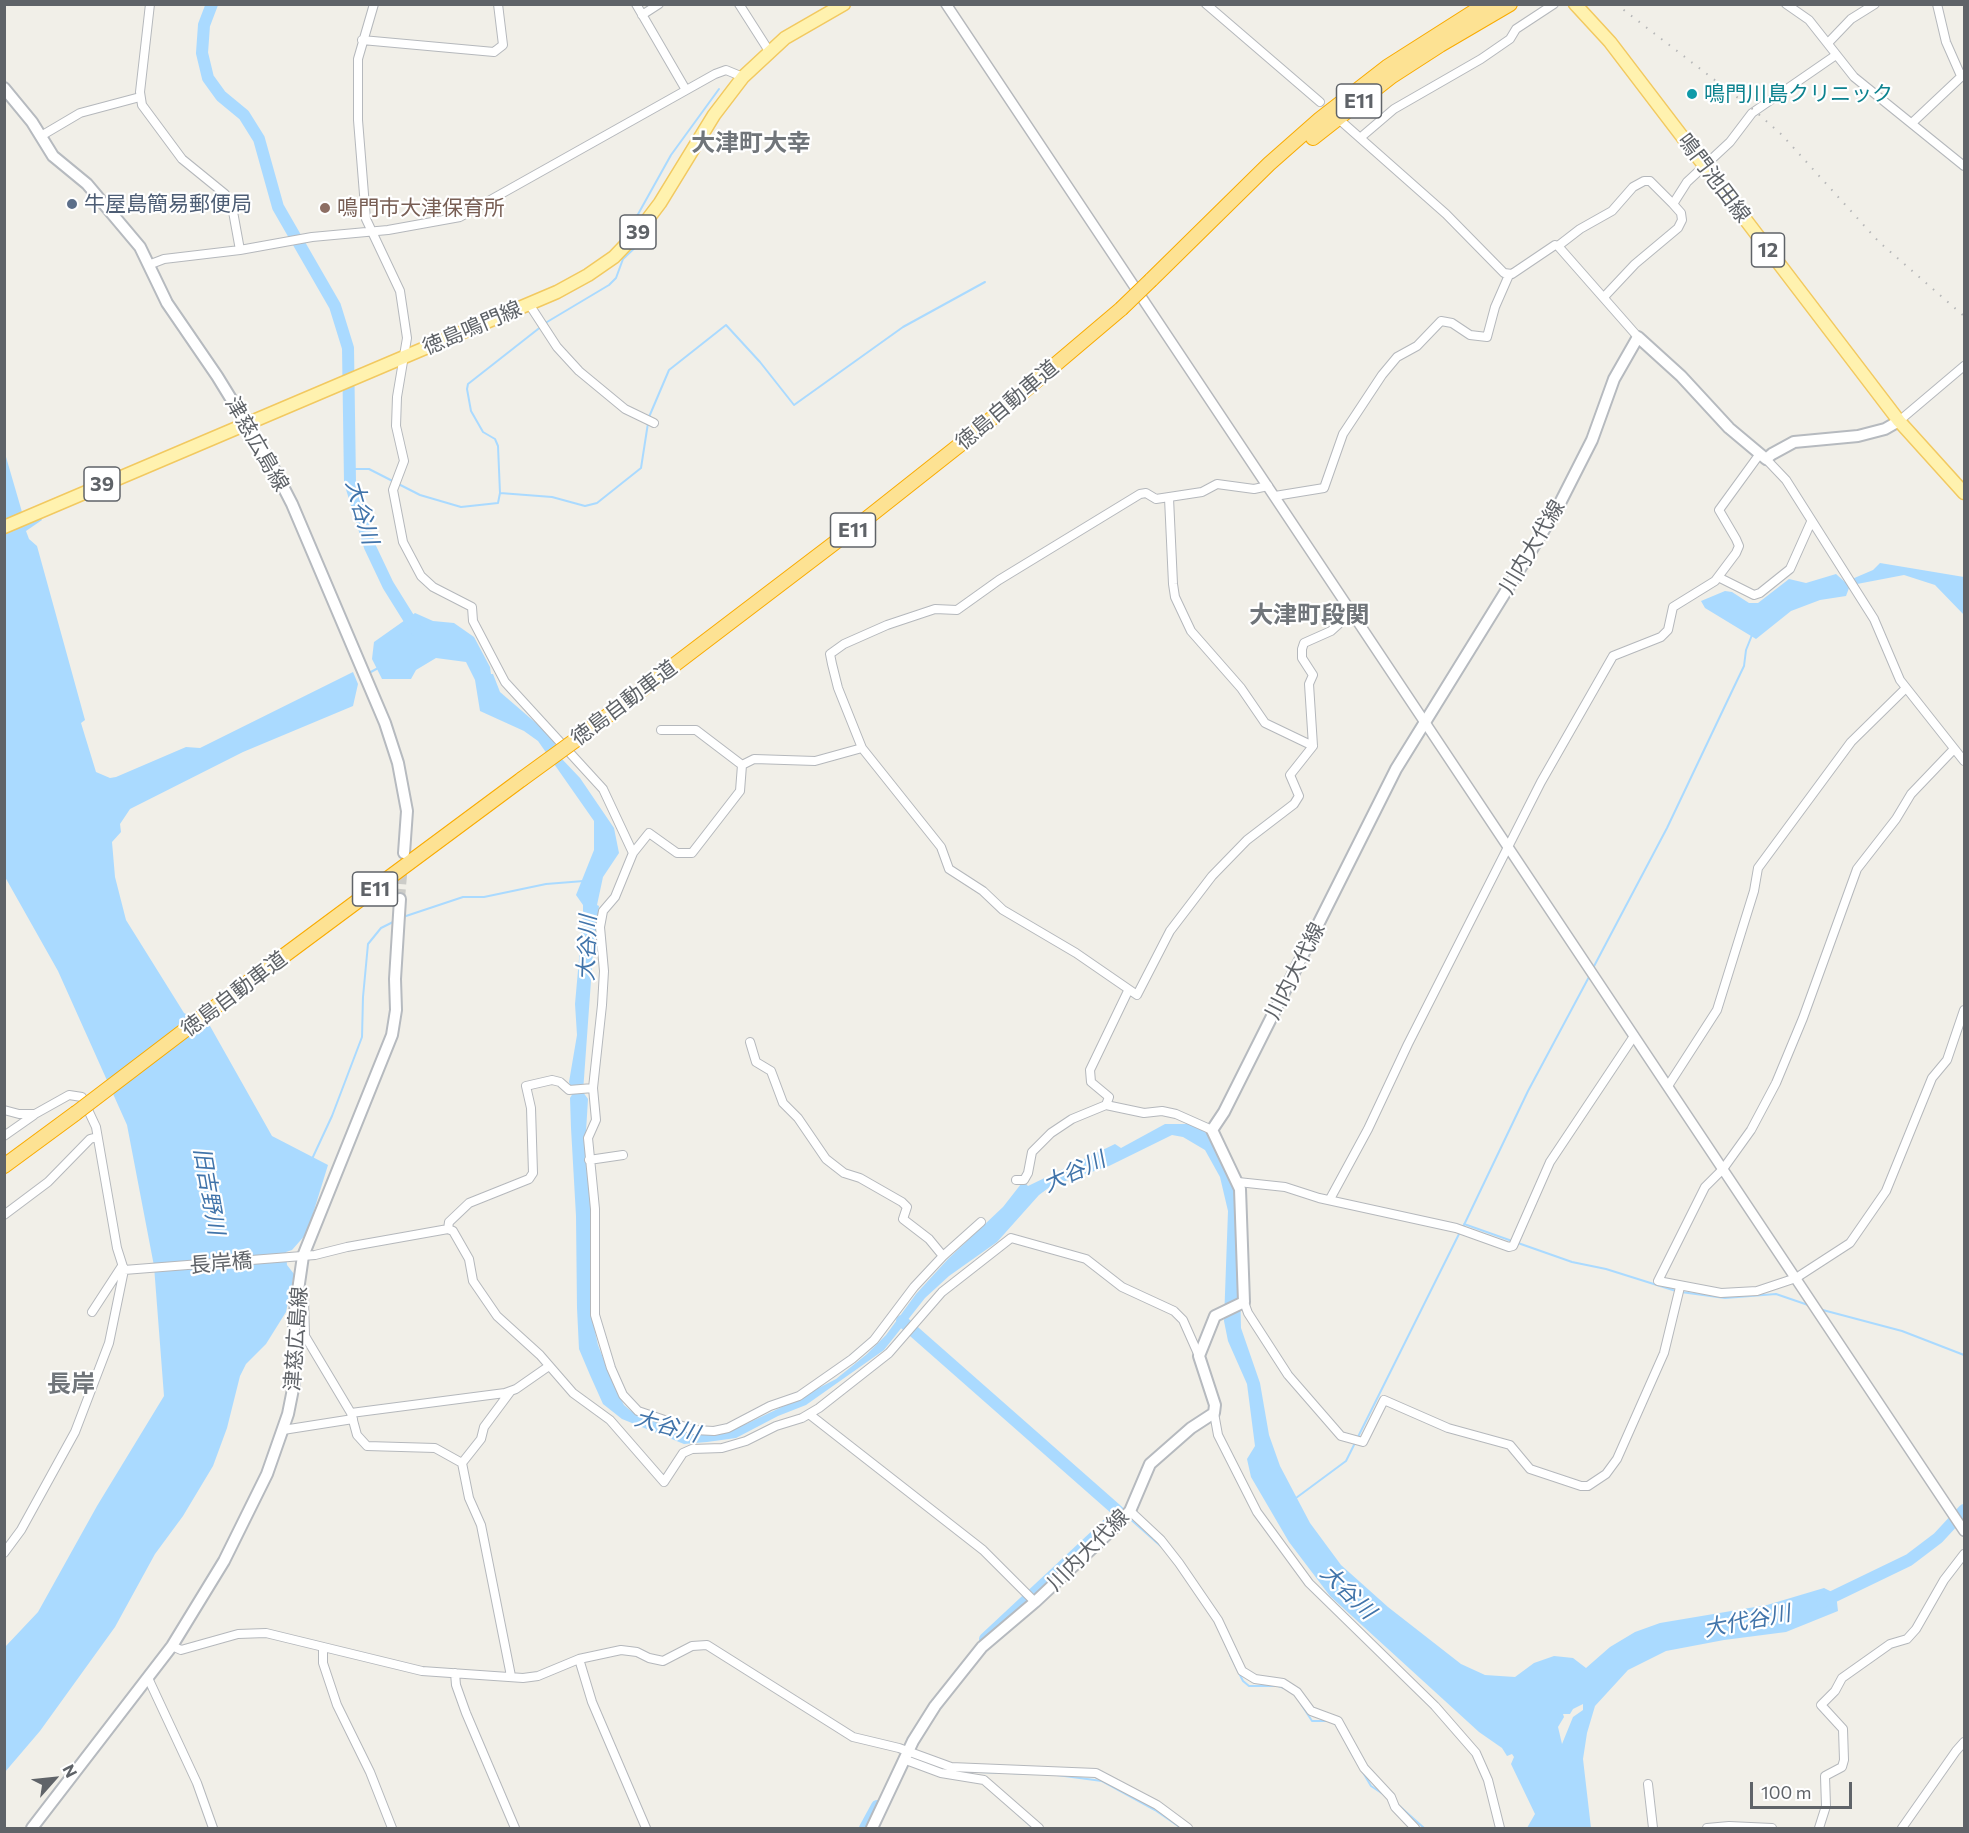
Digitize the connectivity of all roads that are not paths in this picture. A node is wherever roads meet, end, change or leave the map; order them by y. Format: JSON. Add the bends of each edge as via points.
{"nodes":[{"id":1,"x":150,"y":4,"type":"edge"},
{"id":2,"x":374,"y":4,"type":"edge"},
{"id":3,"x":498,"y":4,"type":"edge"},
{"id":4,"x":636,"y":4,"type":"edge"},
{"id":5,"x":659,"y":4,"type":"edge"},
{"id":6,"x":739,"y":4,"type":"edge"},
{"id":7,"x":844,"y":4,"type":"edge"},
{"id":8,"x":946,"y":4,"type":"edge"},
{"id":9,"x":1206,"y":4,"type":"edge"},
{"id":10,"x":1486,"y":4,"type":"edge"},
{"id":11,"x":1510,"y":4,"type":"edge"},
{"id":12,"x":1554,"y":4,"type":"edge"},
{"id":13,"x":1575,"y":4,"type":"edge"},
{"id":14,"x":1786,"y":4,"type":"edge"},
{"id":15,"x":1875,"y":4,"type":"edge"},
{"id":16,"x":1937,"y":4,"type":"edge"},
{"id":17,"x":642,"y":15,"type":"junction"},
{"id":18,"x":363,"y":40,"type":"junction"},
{"id":19,"x":1828,"y":43,"type":"junction"},
{"id":20,"x":769,"y":51,"type":"junction"},
{"id":21,"x":1836,"y":55,"type":"junction"},
{"id":22,"x":1963,"y":75,"type":"edge"},
{"id":23,"x":743,"y":77,"type":"junction"},
{"id":24,"x":4,"y":88,"type":"edge"},
{"id":25,"x":686,"y":90,"type":"junction"},
{"id":26,"x":140,"y":97,"type":"junction"},
{"id":27,"x":1320,"y":102,"type":"dead end"},
{"id":28,"x":1342,"y":122,"type":"dead end"},
{"id":29,"x":1912,"y":123,"type":"junction"},
{"id":30,"x":41,"y":136,"type":"junction"},
{"id":31,"x":1359,"y":138,"type":"junction"},
{"id":32,"x":1704,"y":166,"type":"junction"},
{"id":33,"x":1965,"y":166,"type":"edge"},
{"id":34,"x":1673,"y":204,"type":"junction"},
{"id":35,"x":1221,"y":213,"type":"junction"},
{"id":36,"x":370,"y":232,"type":"junction"},
{"id":37,"x":1558,"y":246,"type":"junction"},
{"id":38,"x":240,"y":250,"type":"junction"},
{"id":39,"x":151,"y":264,"type":"junction"},
{"id":40,"x":1509,"y":275,"type":"junction"},
{"id":41,"x":1604,"y":297,"type":"junction"},
{"id":42,"x":529,"y":304,"type":"junction"},
{"id":43,"x":1638,"y":337,"type":"junction"},
{"id":44,"x":405,"y":357,"type":"junction"},
{"id":45,"x":1965,"y":366,"type":"edge"},
{"id":46,"x":650,"y":421,"type":"dead end"},
{"id":47,"x":1899,"y":421,"type":"junction"},
{"id":48,"x":247,"y":423,"type":"junction"},
{"id":49,"x":1763,"y":457,"type":"junction"},
{"id":50,"x":1268,"y":486,"type":"junction"},
{"id":51,"x":1965,"y":494,"type":"edge"},
{"id":52,"x":1275,"y":496,"type":"junction"},
{"id":53,"x":1168,"y":498,"type":"junction"},
{"id":54,"x":1812,"y":522,"type":"junction"},
{"id":55,"x":4,"y":526,"type":"edge"},
{"id":56,"x":1718,"y":577,"type":"junction"},
{"id":57,"x":1352,"y":612,"type":"junction"},
{"id":58,"x":1906,"y":688,"type":"junction"},
{"id":59,"x":1425,"y":722,"type":"junction"},
{"id":60,"x":661,"y":730,"type":"dead end"},
{"id":61,"x":1313,"y":746,"type":"junction"},
{"id":62,"x":862,"y":748,"type":"junction"},
{"id":63,"x":1954,"y":749,"type":"junction"},
{"id":64,"x":1965,"y":761,"type":"edge"},
{"id":65,"x":742,"y":765,"type":"junction"},
{"id":66,"x":1509,"y":846,"type":"junction"},
{"id":67,"x":404,"y":853,"type":"tunnel mouth"},
{"id":68,"x":633,"y":853,"type":"junction"},
{"id":69,"x":400,"y":899,"type":"tunnel mouth"},
{"id":70,"x":1128,"y":990,"type":"junction"},
{"id":71,"x":1965,"y":1010,"type":"edge"},
{"id":72,"x":1634,"y":1036,"type":"junction"},
{"id":73,"x":750,"y":1042,"type":"dead end"},
{"id":74,"x":1668,"y":1086,"type":"junction"},
{"id":75,"x":589,"y":1088,"type":"junction"},
{"id":76,"x":1106,"y":1105,"type":"junction"},
{"id":77,"x":4,"y":1110,"type":"edge"},
{"id":78,"x":35,"y":1114,"type":"junction"},
{"id":79,"x":71,"y":1117,"type":"junction"},
{"id":80,"x":1211,"y":1130,"type":"junction"},
{"id":81,"x":4,"y":1136,"type":"edge"},
{"id":82,"x":97,"y":1137,"type":"junction"},
{"id":83,"x":623,"y":1155,"type":"dead end"},
{"id":84,"x":589,"y":1160,"type":"junction"},
{"id":85,"x":4,"y":1166,"type":"edge"},
{"id":86,"x":1723,"y":1169,"type":"junction"},
{"id":87,"x":4,"y":1173,"type":"edge"},
{"id":88,"x":1016,"y":1180,"type":"dead end"},
{"id":89,"x":1238,"y":1182,"type":"junction"},
{"id":90,"x":1330,"y":1199,"type":"junction"},
{"id":91,"x":4,"y":1215,"type":"edge"},
{"id":92,"x":981,"y":1222,"type":"dead end"},
{"id":93,"x":448,"y":1229,"type":"junction"},
{"id":94,"x":303,"y":1256,"type":"junction"},
{"id":95,"x":943,"y":1256,"type":"junction"},
{"id":96,"x":124,"y":1268,"type":"junction"},
{"id":97,"x":1796,"y":1278,"type":"junction"},
{"id":98,"x":1680,"y":1287,"type":"junction"},
{"id":99,"x":299,"y":1289,"type":"junction"},
{"id":100,"x":1243,"y":1303,"type":"junction"},
{"id":101,"x":92,"y":1312,"type":"dead end"},
{"id":102,"x":1199,"y":1356,"type":"junction"},
{"id":103,"x":549,"y":1366,"type":"junction"},
{"id":104,"x":510,"y":1392,"type":"junction"},
{"id":105,"x":1214,"y":1413,"type":"junction"},
{"id":106,"x":809,"y":1414,"type":"junction"},
{"id":107,"x":352,"y":1416,"type":"junction"},
{"id":108,"x":283,"y":1430,"type":"junction"},
{"id":109,"x":462,"y":1463,"type":"junction"},
{"id":110,"x":1130,"y":1510,"type":"junction"},
{"id":111,"x":1965,"y":1531,"type":"edge"},
{"id":112,"x":4,"y":1553,"type":"edge"},
{"id":113,"x":1965,"y":1554,"type":"edge"},
{"id":114,"x":1035,"y":1602,"type":"junction"},
{"id":115,"x":172,"y":1646,"type":"junction"},
{"id":116,"x":323,"y":1647,"type":"junction"},
{"id":117,"x":580,"y":1665,"type":"junction"},
{"id":118,"x":455,"y":1674,"type":"junction"},
{"id":119,"x":510,"y":1676,"type":"junction"},
{"id":120,"x":148,"y":1678,"type":"junction"},
{"id":121,"x":1965,"y":1742,"type":"edge"},
{"id":122,"x":906,"y":1754,"type":"junction"},
{"id":123,"x":1648,"y":1784,"type":"dead end"},
{"id":124,"x":32,"y":1828,"type":"edge"},
{"id":125,"x":213,"y":1828,"type":"edge"},
{"id":126,"x":392,"y":1828,"type":"edge"},
{"id":127,"x":515,"y":1828,"type":"edge"},
{"id":128,"x":646,"y":1828,"type":"edge"},
{"id":129,"x":872,"y":1828,"type":"edge"},
{"id":130,"x":1039,"y":1828,"type":"edge"},
{"id":131,"x":1188,"y":1828,"type":"edge"},
{"id":132,"x":1415,"y":1828,"type":"edge"},
{"id":133,"x":1500,"y":1828,"type":"edge"},
{"id":134,"x":1653,"y":1828,"type":"edge"},
{"id":135,"x":1707,"y":1828,"type":"edge"},
{"id":136,"x":1772,"y":1828,"type":"edge"},
{"id":137,"x":1819,"y":1828,"type":"edge"},
{"id":138,"x":1902,"y":1828,"type":"edge"}],
"edges":[{"from":1,"to":26,"type":"street"},
{"from":2,"to":18,"type":"street"},
{"from":3,"to":18,"type":"street","via":[[499,48]]},
{"from":4,"to":17,"type":"street"},
{"from":5,"to":17,"type":"street"},
{"from":6,"to":20,"type":"street"},
{"from":7,"to":20,"type":"main road","name":"徳島鳴門線","number":"39"},
{"from":8,"to":50,"type":"street"},
{"from":9,"to":27,"type":"street"},
{"from":10,"to":35,"type":"highway","name":"徳島自動車道","number":"E11","via":[[1387,67],[1350,96],[1269,164]]},
{"from":11,"to":35,"type":"highway","name":"徳島自動車道","number":"E11","via":[[1392,76]]},
{"from":12,"to":31,"type":"street","via":[[1481,59],[1394,109]]},
{"from":13,"to":32,"type":"main road","name":"鳴門池田線","number":"12","via":[[1610,42]]},
{"from":14,"to":19,"type":"street","via":[[1803,14]]},
{"from":15,"to":19,"type":"street","via":[[1851,20]]},
{"from":16,"to":22,"type":"street","via":[[1946,42]]},
{"from":17,"to":25,"type":"street"},
{"from":18,"to":36,"type":"street","via":[[358,58],[358,120]]},
{"from":19,"to":21,"type":"street"},
{"from":20,"to":23,"type":"main road","name":"徳島鳴門線","number":"39"},
{"from":21,"to":29,"type":"street","via":[[1854,77]]},
{"from":21,"to":32,"type":"street","via":[[1755,111]]},
{"from":22,"to":29,"type":"street"},
{"from":23,"to":25,"type":"street","via":[[726,70]]},
{"from":23,"to":42,"type":"main road","name":"徳島鳴門線","number":"39","via":[[633,238],[588,275]]},
{"from":24,"to":30,"type":"main road","name":"津慈広島線"},
{"from":25,"to":36,"type":"street","via":[[460,217]]},
{"from":26,"to":30,"type":"street","via":[[80,112]]},
{"from":26,"to":38,"type":"street","via":[[166,141],[225,194],[232,206]]},
{"from":28,"to":31,"type":"street"},
{"from":29,"to":33,"type":"street"},
{"from":30,"to":39,"type":"main road","name":"津慈広島線","via":[[63,166],[87,184],[119,219]]},
{"from":31,"to":40,"type":"street"},
{"from":32,"to":34,"type":"street","via":[[1687,182]]},
{"from":32,"to":47,"type":"main road","name":"鳴門池田線","number":"12"},
{"from":34,"to":37,"type":"street","via":[[1650,181],[1644,181],[1633,187],[1612,211]]},
{"from":34,"to":41,"type":"street","via":[[1681,213],[1678,228]]},
{"from":35,"to":79,"type":"highway","name":"徳島自動車道","number":"E11","bridge":true,"via":[[1121,309],[866,519]]},
{"from":36,"to":38,"type":"street","via":[[312,237]]},
{"from":36,"to":44,"type":"street","via":[[401,297],[407,338]]},
{"from":37,"to":40,"type":"street"},
{"from":37,"to":41,"type":"street"},
{"from":38,"to":39,"type":"street"},
{"from":39,"to":48,"type":"main road","name":"津慈広島線","via":[[154,282]]},
{"from":40,"to":52,"type":"street","via":[[1487,337],[1470,335],[1452,322],[1442,321],[1417,346],[1397,357],[1382,375],[1343,434],[1324,488]]},
{"from":41,"to":43,"type":"street"},
{"from":42,"to":44,"type":"main road","name":"徳島鳴門線","number":"39"},
{"from":42,"to":46,"type":"street","via":[[579,371],[625,409]]},
{"from":43,"to":49,"type":"main road"},
{"from":43,"to":59,"type":"main road","name":"川内大代線","via":[[1614,379],[1592,440],[1558,507]]},
{"from":44,"to":48,"type":"main road","name":"徳島鳴門線","number":"39"},
{"from":44,"to":68,"type":"street","via":[[396,426],[404,461],[394,487],[410,560],[433,587],[472,607],[473,621],[505,682],[603,789]]},
{"from":45,"to":47,"type":"street"},
{"from":47,"to":49,"type":"main road","via":[[1858,436],[1794,442]]},
{"from":47,"to":51,"type":"main road","name":"鳴門池田線","number":"12"},
{"from":48,"to":55,"type":"main road","name":"徳島鳴門線","number":"39"},
{"from":48,"to":67,"type":"main road","name":"津慈広島線","via":[[292,504],[373,691],[398,763],[407,811]]},
{"from":49,"to":54,"type":"street","via":[[1786,480]]},
{"from":49,"to":56,"type":"street","via":[[1720,507],[1739,546]]},
{"from":50,"to":52,"type":"street"},
{"from":50,"to":53,"type":"street","via":[[1254,489],[1217,484],[1202,492]]},
{"from":52,"to":57,"type":"street"},
{"from":53,"to":61,"type":"street","via":[[1175,597],[1191,631],[1241,688],[1265,723]]},
{"from":53,"to":62,"type":"street","via":[[1140,494],[957,610],[935,609],[887,625],[830,654],[838,688]]},
{"from":54,"to":56,"type":"street","via":[[1796,560],[1767,590],[1754,595]]},
{"from":54,"to":58,"type":"street","via":[[1874,619]]},
{"from":56,"to":66,"type":"street","via":[[1707,588],[1673,606],[1668,630],[1661,637],[1613,656]]},
{"from":57,"to":59,"type":"street"},
{"from":57,"to":61,"type":"street","via":[[1331,631],[1304,643],[1302,649],[1302,658],[1313,675],[1309,684]]},
{"from":58,"to":63,"type":"street"},
{"from":58,"to":74,"type":"street","via":[[1851,742],[1788,824],[1755,877],[1717,1011]]},
{"from":59,"to":66,"type":"street"},
{"from":59,"to":80,"type":"main road","name":"川内大代線","via":[[1396,769],[1224,1112]]},
{"from":60,"to":65,"type":"street","via":[[696,730]]},
{"from":61,"to":70,"type":"street","via":[[1290,775],[1299,796],[1294,804],[1247,840],[1212,876],[1170,931],[1137,995]]},
{"from":62,"to":65,"type":"street","via":[[815,761],[754,759]]},
{"from":62,"to":70,"type":"street","via":[[941,847],[949,869]]},
{"from":63,"to":64,"type":"street"},
{"from":63,"to":86,"type":"street","via":[[1911,794],[1857,869],[1776,1083],[1751,1130]]},
{"from":65,"to":68,"type":"street","via":[[740,791],[692,853],[677,853],[649,833]]},
{"from":66,"to":72,"type":"street"},
{"from":66,"to":90,"type":"street"},
{"from":68,"to":75,"type":"street","via":[[615,897],[603,911],[600,927],[602,1005]]},
{"from":69,"to":94,"type":"main road","name":"津慈広島線","via":[[392,1035]]},
{"from":70,"to":76,"type":"street","via":[[1090,1070],[1091,1082],[1109,1097]]},
{"from":71,"to":97,"type":"street","via":[[1947,1060],[1932,1078],[1878,1204],[1850,1243]]},
{"from":72,"to":74,"type":"street"},
{"from":72,"to":90,"type":"street","via":[[1550,1162],[1513,1246],[1456,1228]]},
{"from":73,"to":95,"type":"street","via":[[756,1062],[771,1071],[783,1103],[826,1159],[844,1173],[902,1202],[907,1207],[903,1219]]},
{"from":74,"to":86,"type":"street"},
{"from":75,"to":84,"type":"street","via":[[597,1120],[588,1138]]},
{"from":75,"to":93,"type":"street","via":[[568,1090],[561,1082],[552,1080],[526,1086],[531,1108],[533,1173],[529,1179],[469,1203],[449,1222]]},
{"from":76,"to":80,"type":"street","via":[[1144,1113],[1176,1114]]},
{"from":76,"to":88,"type":"street","via":[[1051,1133],[1032,1152],[1024,1180]]},
{"from":77,"to":78,"type":"street"},
{"from":78,"to":81,"type":"street"},
{"from":78,"to":82,"type":"street","via":[[76,1094],[90,1110]]},
{"from":79,"to":85,"type":"highway","name":"徳島自動車道","number":"E11"},
{"from":79,"to":87,"type":"highway"},
{"from":80,"to":89,"type":"main road"},
{"from":82,"to":91,"type":"street"},
{"from":82,"to":96,"type":"street"},
{"from":83,"to":84,"type":"street"},
{"from":84,"to":95,"type":"street","via":[[596,1209],[595,1315],[611,1368],[623,1395],[638,1411],[694,1430],[728,1428],[799,1396],[837,1371],[874,1340]]},
{"from":86,"to":97,"type":"street"},
{"from":86,"to":98,"type":"street","via":[[1705,1187],[1658,1281]]},
{"from":89,"to":90,"type":"street","via":[[1285,1187]]},
{"from":89,"to":100,"type":"main road","via":[[1242,1206]]},
{"from":92,"to":95,"type":"street"},
{"from":93,"to":94,"type":"street","name":"長岸橋"},
{"from":93,"to":103,"type":"street","via":[[469,1259],[472,1281],[480,1294],[507,1327]]},
{"from":94,"to":96,"type":"street","name":"長岸橋"},
{"from":94,"to":99,"type":"main road","name":"津慈広島線"},
{"from":96,"to":101,"type":"street"},
{"from":96,"to":112,"type":"street","via":[[109,1343],[89,1399],[21,1530]]},
{"from":97,"to":98,"type":"street","via":[[1772,1288],[1734,1294]]},
{"from":97,"to":111,"type":"street"},
{"from":98,"to":100,"type":"street","via":[[1664,1353],[1617,1459],[1606,1474],[1588,1486],[1530,1469],[1510,1445],[1448,1428],[1384,1400],[1363,1442],[1335,1432],[1294,1384]]},
{"from":99,"to":107,"type":"street","via":[[304,1296],[305,1336]]},
{"from":99,"to":108,"type":"main road","name":"津慈広島線","via":[[294,1318],[294,1384]]},
{"from":100,"to":102,"type":"main road","via":[[1215,1316]]},
{"from":102,"to":105,"type":"main road","via":[[1215,1405]]},
{"from":102,"to":106,"type":"street","via":[[1183,1320],[1174,1311],[1122,1287],[1086,1259],[1008,1240],[942,1292],[872,1368]]},
{"from":103,"to":104,"type":"street"},
{"from":103,"to":106,"type":"street","via":[[573,1393],[610,1420],[664,1482],[683,1454],[692,1449],[722,1448],[746,1441]]},
{"from":104,"to":107,"type":"street"},
{"from":104,"to":109,"type":"street"},
{"from":105,"to":110,"type":"main road","name":"川内大代線","via":[[1150,1464]]},
{"from":105,"to":133,"type":"street","via":[[1218,1435],[1257,1512],[1309,1583],[1435,1706],[1476,1753],[1488,1780]]},
{"from":106,"to":114,"type":"street","via":[[983,1550]]},
{"from":107,"to":108,"type":"street"},
{"from":107,"to":109,"type":"street","via":[[357,1435],[368,1446],[435,1448]]},
{"from":108,"to":115,"type":"main road","name":"津慈広島線","via":[[267,1474],[224,1561]]},
{"from":109,"to":119,"type":"street","via":[[469,1498],[481,1525]]},
{"from":110,"to":114,"type":"main road","name":"川内大代線"},
{"from":110,"to":132,"type":"street","via":[[1179,1563],[1218,1620],[1242,1671],[1255,1679],[1283,1683],[1297,1692],[1311,1711],[1338,1721],[1364,1768]]},
{"from":113,"to":137,"type":"street","via":[[1907,1639],[1890,1644],[1842,1678],[1821,1705],[1843,1730],[1844,1752],[1842,1767],[1825,1776],[1826,1806]]},
{"from":114,"to":122,"type":"main road","name":"川内大代線","via":[[982,1647],[935,1706]]},
{"from":115,"to":116,"type":"street","via":[[181,1650],[238,1634],[266,1633]]},
{"from":115,"to":120,"type":"main road","name":"津慈広島線"},
{"from":116,"to":118,"type":"street","via":[[422,1671]]},
{"from":116,"to":126,"type":"street","via":[[323,1663],[337,1705]]},
{"from":117,"to":119,"type":"street","via":[[538,1676]]},
{"from":117,"to":122,"type":"street","via":[[628,1649],[663,1661],[692,1646],[707,1645],[845,1733]]},
{"from":117,"to":128,"type":"street"},
{"from":118,"to":119,"type":"street"},
{"from":118,"to":127,"type":"street","via":[[466,1713]]},
{"from":120,"to":124,"type":"main road","name":"津慈広島線"},
{"from":120,"to":125,"type":"street","via":[[197,1783]]},
{"from":121,"to":138,"type":"street"},
{"from":122,"to":129,"type":"main road","name":"川内大代線"},
{"from":122,"to":130,"type":"street","via":[[941,1773],[984,1780]]},
{"from":122,"to":131,"type":"street","via":[[951,1767],[1096,1773]]},
{"from":123,"to":134,"type":"street"},
{"from":135,"to":136,"type":"street"}]}
